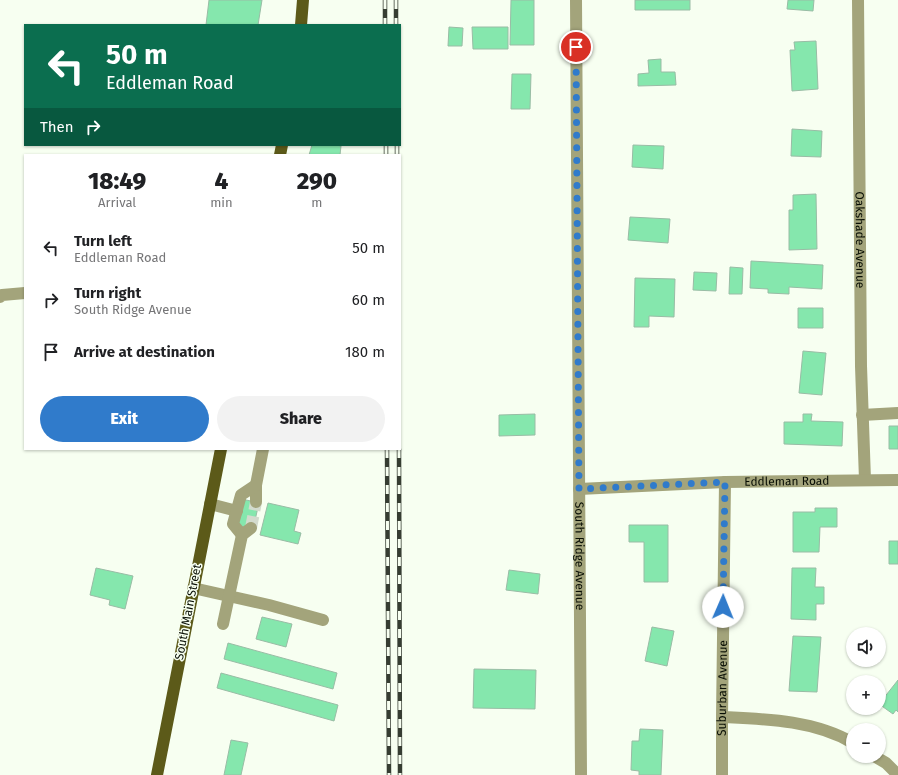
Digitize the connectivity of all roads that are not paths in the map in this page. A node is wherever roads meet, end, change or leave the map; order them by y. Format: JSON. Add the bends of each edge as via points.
{"nodes":[{"id":1,"x":303,"y":0,"type":"edge"},
{"id":2,"x":576,"y":0,"type":"edge"},
{"id":3,"x":858,"y":0,"type":"edge"},
{"id":4,"x":301,"y":24,"type":"edge"},
{"id":5,"x":24,"y":293,"type":"edge"},
{"id":6,"x":0,"y":297,"type":"edge"},
{"id":7,"x":898,"y":413,"type":"edge"},
{"id":8,"x":862,"y":414,"type":"junction"},
{"id":9,"x":221,"y":450,"type":"edge"},
{"id":10,"x":263,"y":450,"type":"edge"},
{"id":11,"x":865,"y":480,"type":"junction"},
{"id":12,"x":898,"y":480,"type":"edge"},
{"id":13,"x":725,"y":482,"type":"junction"},
{"id":14,"x":256,"y":486,"type":"junction"},
{"id":15,"x":579,"y":489,"type":"junction"},
{"id":16,"x":256,"y":502,"type":"tunnel mouth"},
{"id":17,"x":210,"y":504,"type":"junction"},
{"id":18,"x":236,"y":511,"type":"junction"},
{"id":19,"x":193,"y":588,"type":"junction"},
{"id":20,"x":230,"y":596,"type":"junction"},
{"id":21,"x":323,"y":620,"type":"dead end"},
{"id":22,"x":224,"y":624,"type":"dead end"},
{"id":23,"x":722,"y":717,"type":"junction"},
{"id":24,"x":846,"y":740,"type":"edge"},
{"id":25,"x":884,"y":763,"type":"edge"},
{"id":26,"x":156,"y":775,"type":"edge"},
{"id":27,"x":581,"y":775,"type":"edge"},
{"id":28,"x":722,"y":775,"type":"edge"},
{"id":29,"x":898,"y":775,"type":"edge"}],
"edges":[{"from":1,"to":4,"type":"main road"},
{"from":2,"to":15,"type":"street","name":"South Ridge Avenue"},
{"from":3,"to":8,"type":"street","name":"Oakshade Avenue"},
{"from":5,"to":6,"type":"street"},
{"from":7,"to":8,"type":"street"},
{"from":8,"to":11,"type":"street","name":"Oakshade Avenue"},
{"from":9,"to":17,"type":"main road","name":"South Main Street"},
{"from":10,"to":14,"type":"street"},
{"from":11,"to":12,"type":"street","name":"Eddleman Road"},
{"from":11,"to":13,"type":"street","name":"Eddleman Road"},
{"from":13,"to":15,"type":"street","name":"Eddleman Road"},
{"from":13,"to":23,"type":"street","name":"Suburban Avenue"},
{"from":14,"to":16,"type":"street"},
{"from":14,"to":18,"type":"street","via":[[241,495]]},
{"from":15,"to":27,"type":"street","name":"South Ridge Avenue"},
{"from":17,"to":18,"type":"street"},
{"from":17,"to":19,"type":"main road","name":"South Main Street"},
{"from":18,"to":20,"type":"street","via":[[233,524],[246,532]]},
{"from":19,"to":20,"type":"street"},
{"from":19,"to":26,"type":"main road","name":"South Main Street"},
{"from":20,"to":21,"type":"street"},
{"from":20,"to":22,"type":"street"},
{"from":23,"to":24,"type":"street","via":[[810,726]]},
{"from":23,"to":28,"type":"street","name":"Suburban Avenue"},
{"from":25,"to":29,"type":"street"}]}
